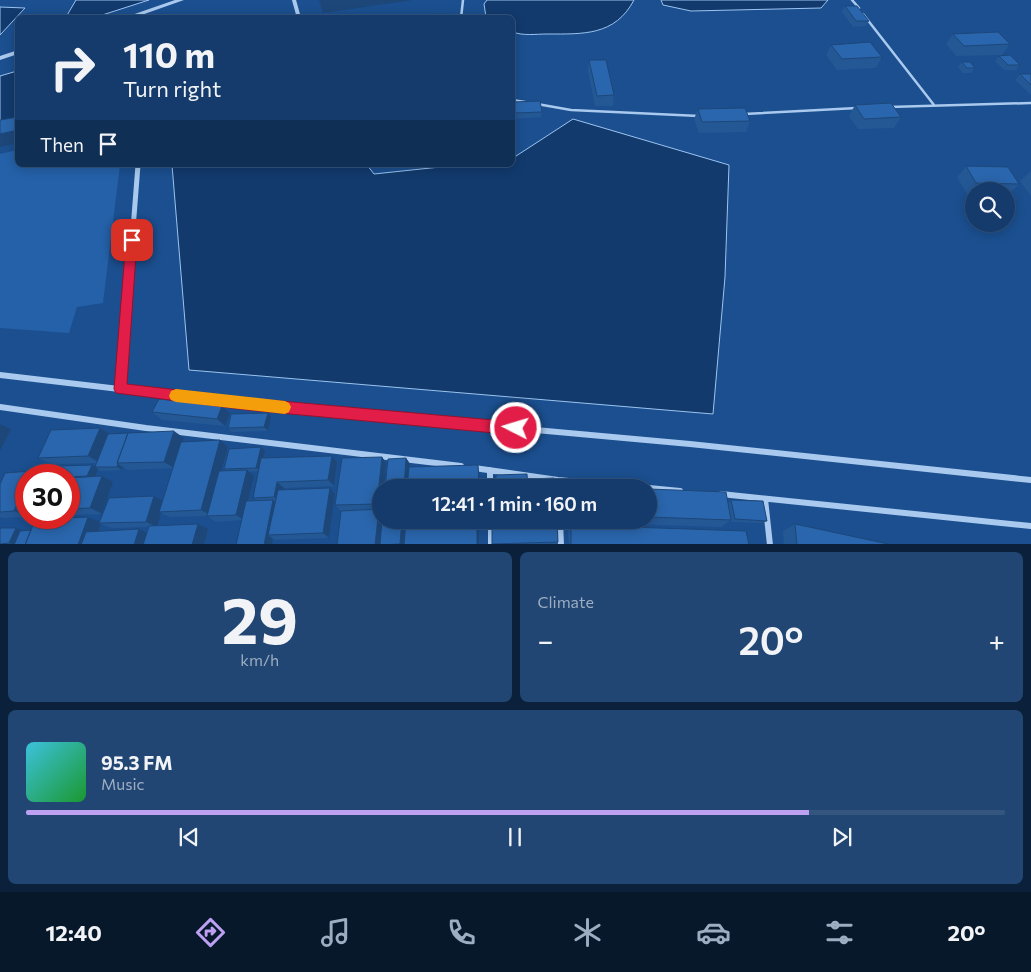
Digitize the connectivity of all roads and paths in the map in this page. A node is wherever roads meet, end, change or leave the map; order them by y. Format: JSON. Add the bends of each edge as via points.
{"nodes":[{"id":1,"x":182,"y":0,"type":"edge"},
{"id":2,"x":294,"y":0,"type":"edge"},
{"id":3,"x":463,"y":0,"type":"edge"},
{"id":4,"x":852,"y":0,"type":"edge"},
{"id":5,"x":135,"y":15,"type":"edge"},
{"id":6,"x":298,"y":15,"type":"edge"},
{"id":7,"x":460,"y":15,"type":"edge"},
{"id":8,"x":15,"y":53,"type":"edge"},
{"id":9,"x":0,"y":58,"type":"edge"},
{"id":10,"x":515,"y":101,"type":"edge"},
{"id":11,"x":1031,"y":103,"type":"edge"},
{"id":12,"x":934,"y":105,"type":"junction"},
{"id":13,"x":885,"y":107,"type":"edge"},
{"id":14,"x":866,"y":108,"type":"edge"},
{"id":15,"x":740,"y":114,"type":"edge"},
{"id":16,"x":701,"y":115,"type":"edge"},
{"id":17,"x":138,"y":167,"type":"edge"},
{"id":18,"x":0,"y":375,"type":"edge"},
{"id":19,"x":120,"y":389,"type":"junction"},
{"id":20,"x":0,"y":407,"type":"edge"},
{"id":21,"x":490,"y":470,"type":"junction"},
{"id":22,"x":490,"y":479,"type":"edge"},
{"id":23,"x":551,"y":479,"type":"edge"},
{"id":24,"x":1031,"y":480,"type":"edge"},
{"id":25,"x":657,"y":489,"type":"edge"},
{"id":26,"x":687,"y":491,"type":"edge"},
{"id":27,"x":716,"y":494,"type":"edge"},
{"id":28,"x":765,"y":498,"type":"junction"},
{"id":29,"x":1031,"y":526,"type":"edge"},
{"id":30,"x":491,"y":529,"type":"edge"},
{"id":31,"x":560,"y":529,"type":"edge"},
{"id":32,"x":491,"y":544,"type":"edge"},
{"id":33,"x":561,"y":544,"type":"edge"},
{"id":34,"x":770,"y":544,"type":"edge"}],
"edges":[{"from":1,"to":5,"type":"street"},
{"from":2,"to":6,"type":"street"},
{"from":3,"to":7,"type":"lane"},
{"from":4,"to":12,"type":"lane"},
{"from":8,"to":9,"type":"street"},
{"from":10,"to":16,"type":"lane","via":[[571,110]]},
{"from":11,"to":12,"type":"lane"},
{"from":12,"to":13,"type":"lane"},
{"from":14,"to":15,"type":"lane"},
{"from":17,"to":19,"type":"street"},
{"from":18,"to":19,"type":"street"},
{"from":19,"to":24,"type":"street"},
{"from":20,"to":21,"type":"street"},
{"from":21,"to":22,"type":"street"},
{"from":21,"to":23,"type":"street"},
{"from":25,"to":26,"type":"street"},
{"from":27,"to":28,"type":"street"},
{"from":28,"to":29,"type":"street"},
{"from":28,"to":34,"type":"street"},
{"from":30,"to":32,"type":"street"},
{"from":31,"to":33,"type":"street"}]}
